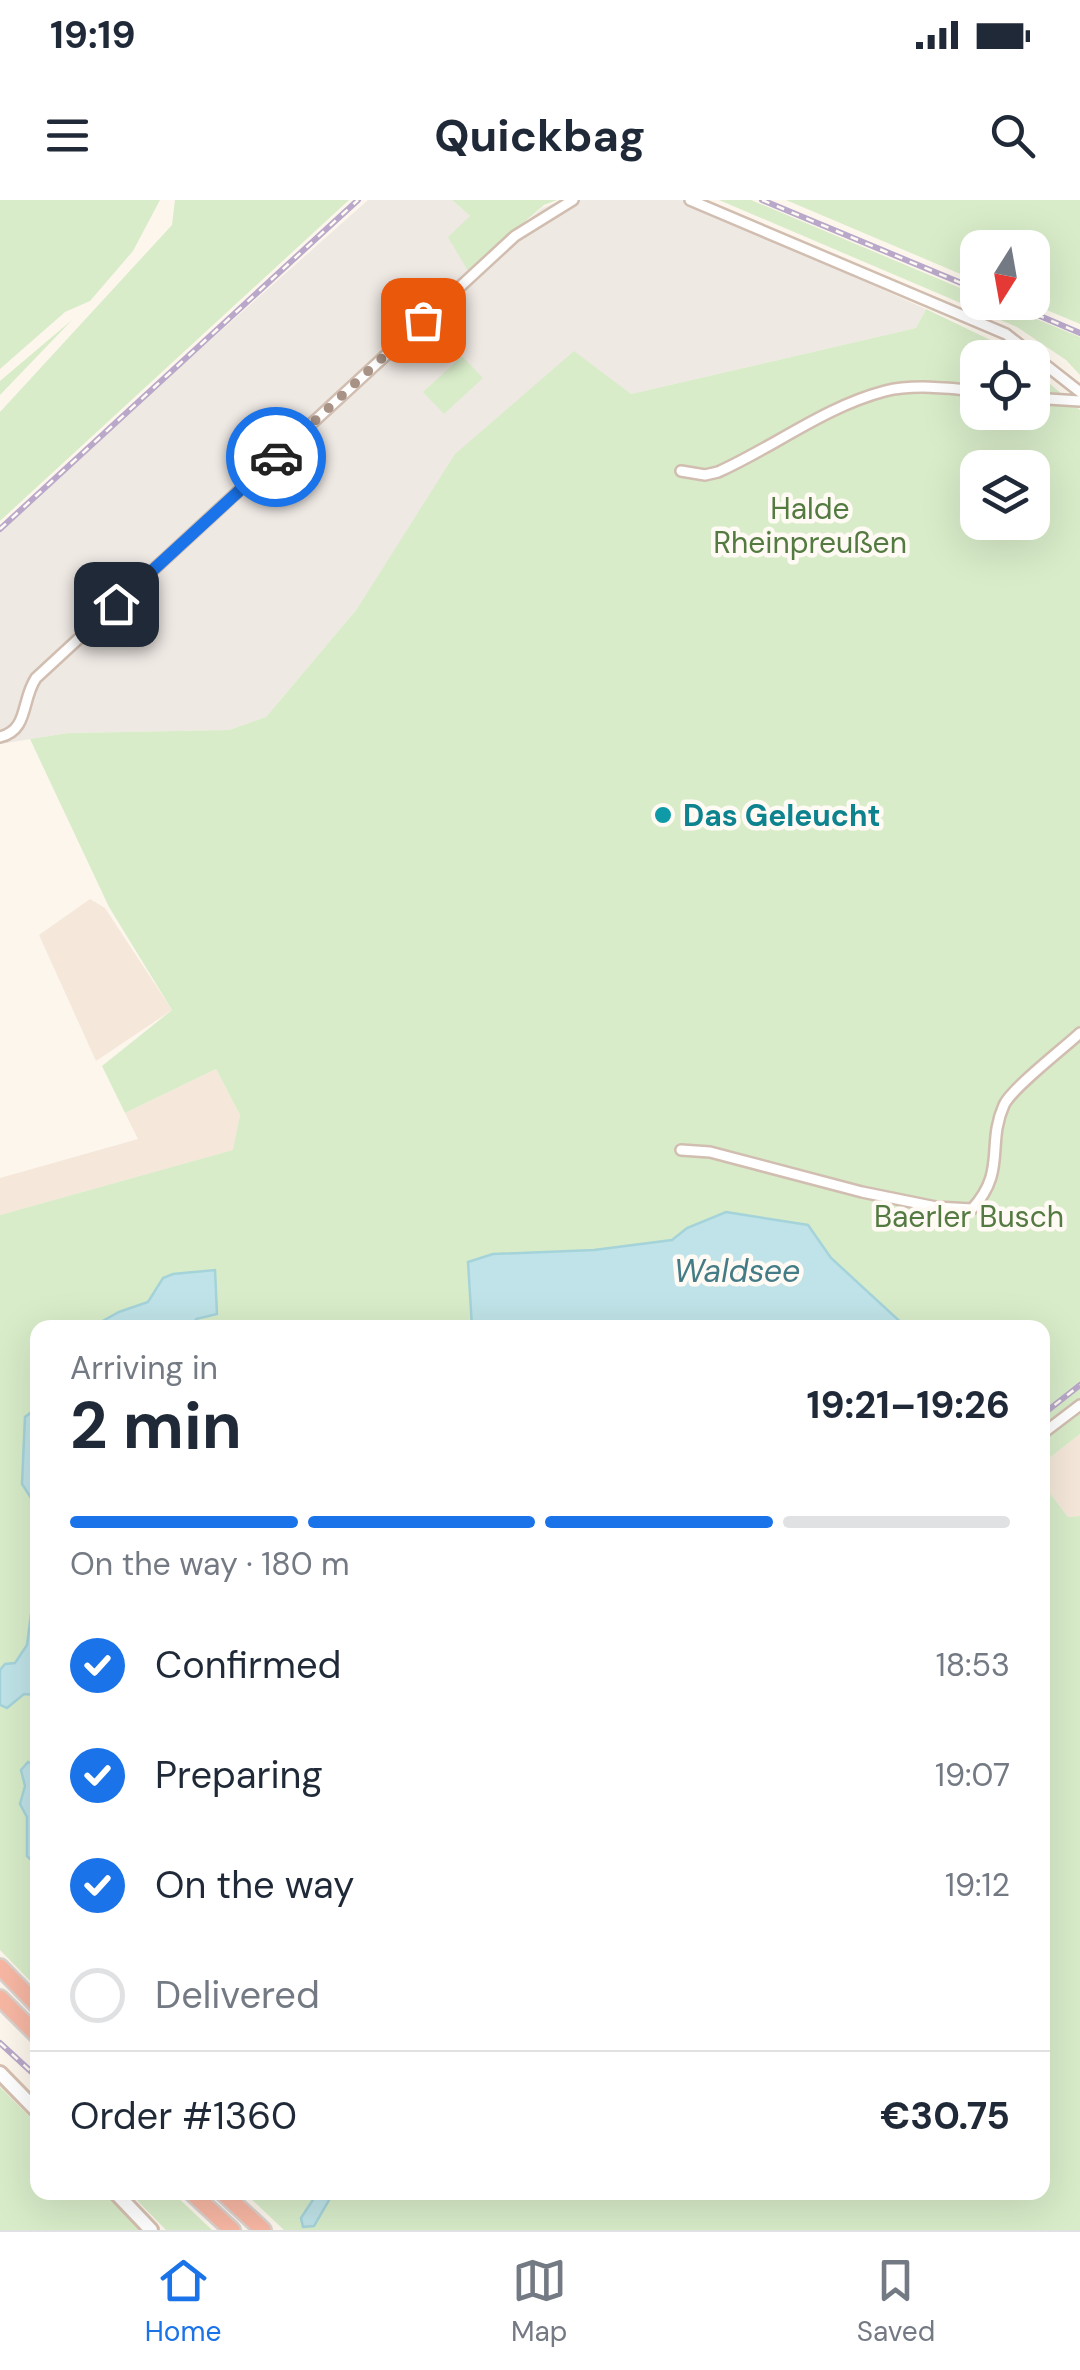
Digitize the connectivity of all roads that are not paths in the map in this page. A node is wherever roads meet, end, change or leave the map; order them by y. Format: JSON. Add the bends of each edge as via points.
{"nodes":[{"id":1,"x":573,"y":200,"type":"edge"},
{"id":2,"x":690,"y":200,"type":"edge"},
{"id":3,"x":960,"y":391,"type":"edge"},
{"id":4,"x":1080,"y":392,"type":"edge"},
{"id":5,"x":1050,"y":399,"type":"edge"},
{"id":6,"x":1080,"y":401,"type":"edge"},
{"id":7,"x":681,"y":471,"type":"dead end"},
{"id":8,"x":0,"y":736,"type":"edge"},
{"id":9,"x":1080,"y":1033,"type":"edge"},
{"id":10,"x":681,"y":1150,"type":"dead end"},
{"id":11,"x":1080,"y":1404,"type":"edge"},
{"id":12,"x":1050,"y":1428,"type":"edge"},
{"id":13,"x":0,"y":1968,"type":"edge"},
{"id":14,"x":0,"y":1998,"type":"edge"},
{"id":15,"x":30,"y":1998,"type":"edge"},
{"id":16,"x":30,"y":2028,"type":"edge"},
{"id":17,"x":0,"y":2073,"type":"edge"},
{"id":18,"x":30,"y":2104,"type":"edge"},
{"id":19,"x":123,"y":2200,"type":"edge"},
{"id":20,"x":200,"y":2200,"type":"edge"},
{"id":21,"x":230,"y":2200,"type":"edge"},
{"id":22,"x":151,"y":2230,"type":"edge"},
{"id":23,"x":232,"y":2230,"type":"edge"},
{"id":24,"x":262,"y":2230,"type":"edge"}],
"edges":[{"from":1,"to":8,"type":"street","via":[[515,236],[41,674],[28,689],[20,728]]},
{"from":2,"to":4,"type":"street","via":[[1006,334]]},
{"from":3,"to":7,"type":"street","via":[[888,390],[813,420],[718,472]]},
{"from":5,"to":6,"type":"street"},
{"from":9,"to":10,"type":"street","via":[[1005,1102],[993,1178],[972,1209],[898,1200]]},
{"from":11,"to":12,"type":"street"},
{"from":13,"to":15,"type":"highway"},
{"from":14,"to":16,"type":"highway"},
{"from":17,"to":18,"type":"main road"},
{"from":19,"to":22,"type":"main road"},
{"from":20,"to":23,"type":"highway"},
{"from":21,"to":24,"type":"highway"}]}
